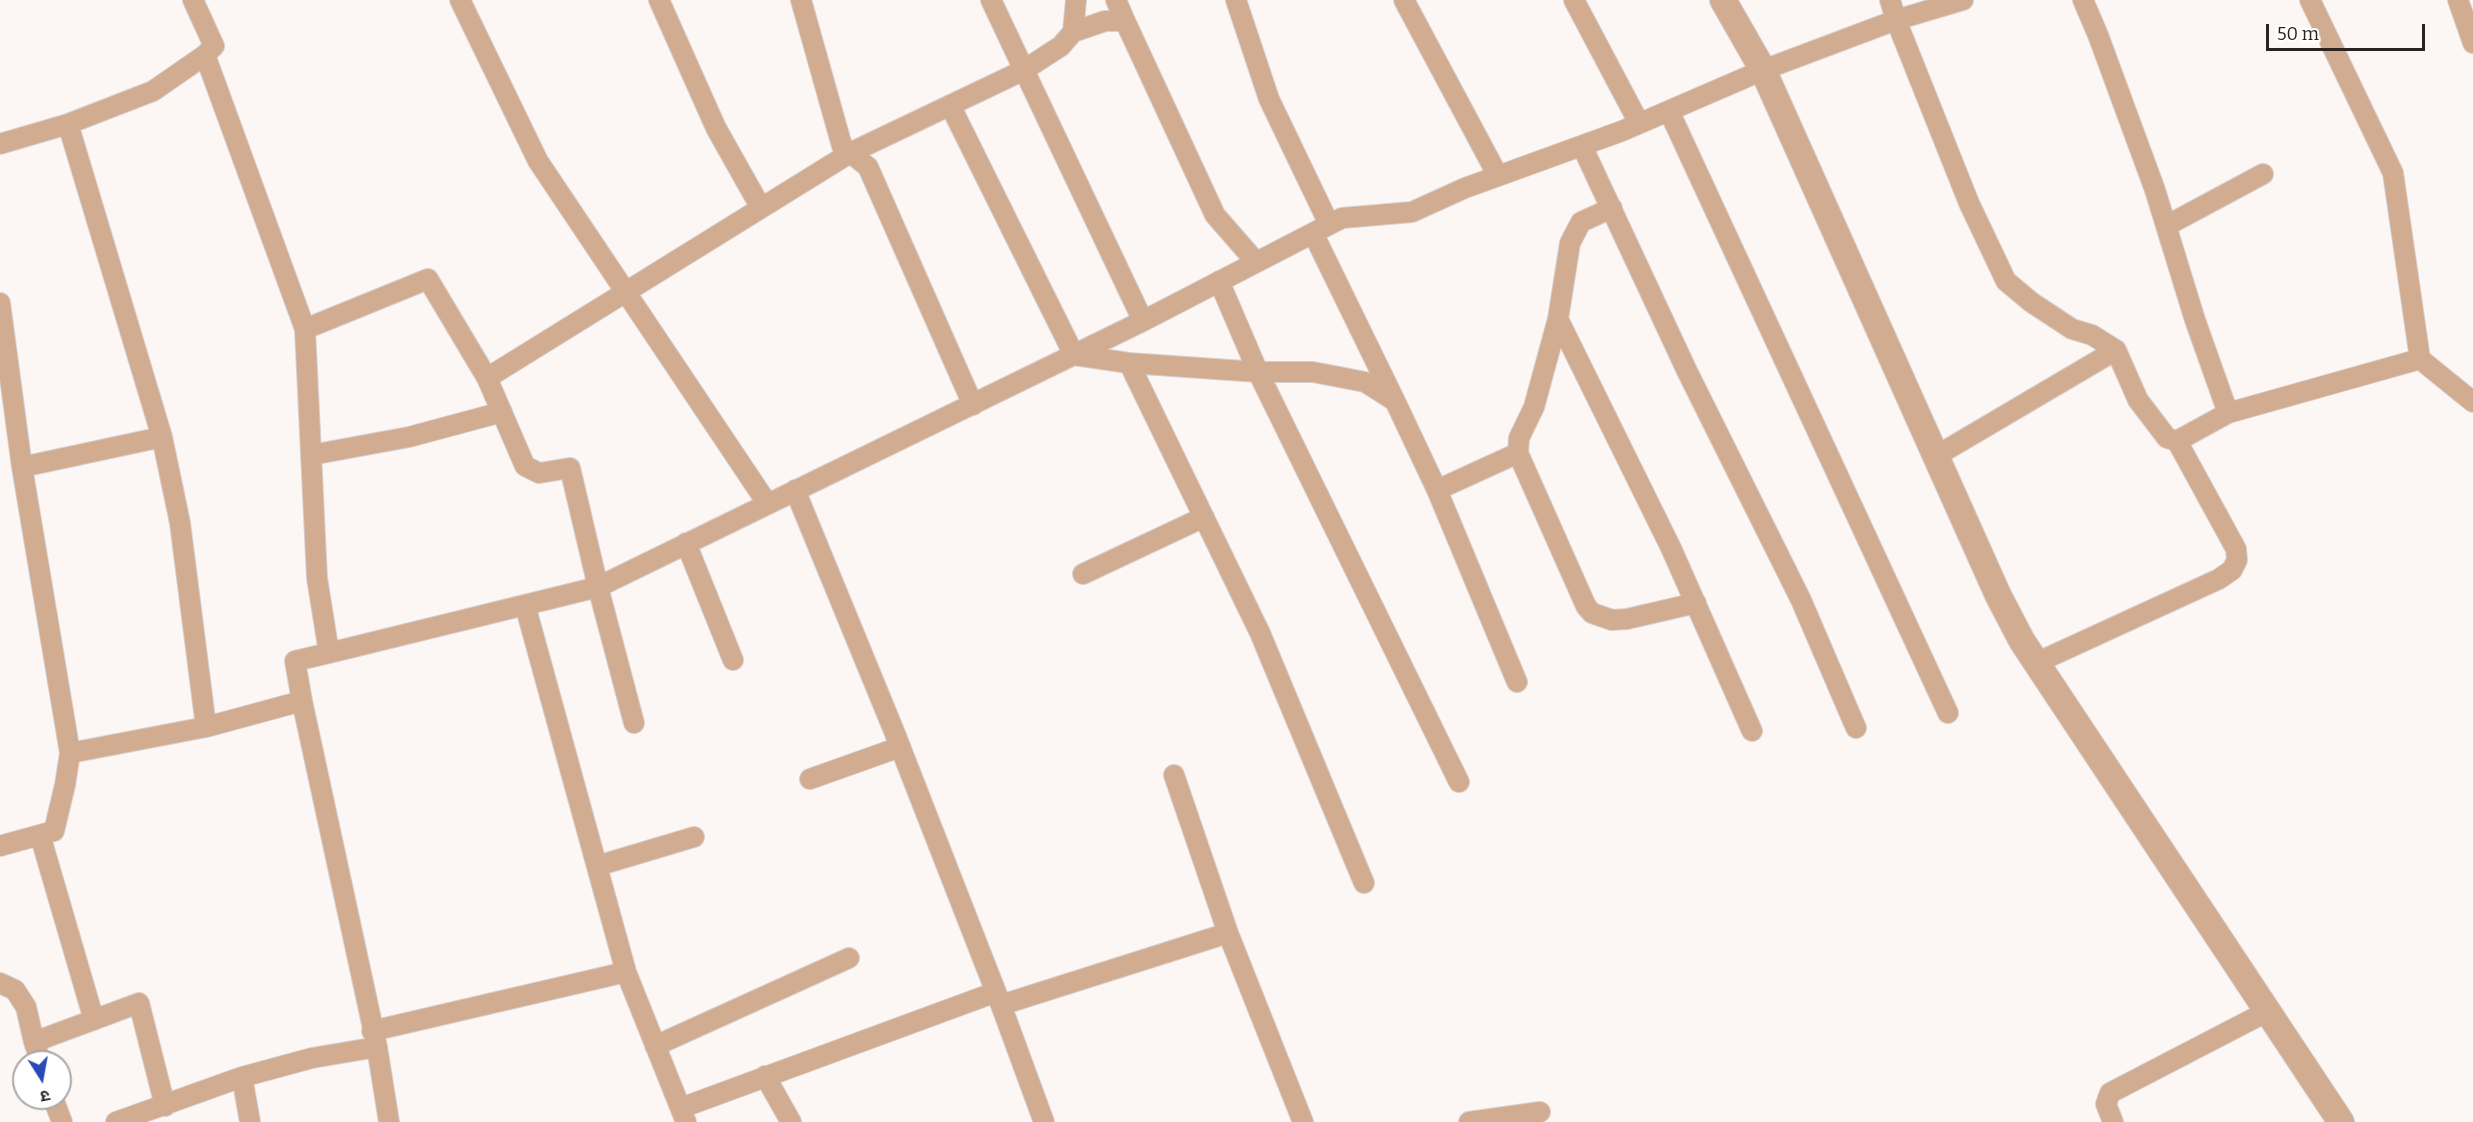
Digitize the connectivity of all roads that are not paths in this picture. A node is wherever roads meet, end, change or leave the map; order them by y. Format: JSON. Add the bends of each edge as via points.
{"nodes":[{"id":1,"x":460,"y":0,"type":"edge"},
{"id":2,"x":659,"y":0,"type":"edge"},
{"id":3,"x":801,"y":0,"type":"edge"},
{"id":4,"x":991,"y":0,"type":"edge"},
{"id":5,"x":1076,"y":0,"type":"edge"},
{"id":6,"x":1116,"y":0,"type":"edge"},
{"id":7,"x":1236,"y":0,"type":"edge"},
{"id":8,"x":1404,"y":0,"type":"edge"},
{"id":9,"x":1574,"y":0,"type":"edge"},
{"id":10,"x":1722,"y":0,"type":"edge"},
{"id":11,"x":1890,"y":0,"type":"edge"},
{"id":12,"x":1963,"y":0,"type":"edge"},
{"id":13,"x":2083,"y":0,"type":"edge"},
{"id":14,"x":2310,"y":0,"type":"edge"},
{"id":15,"x":2458,"y":0,"type":"edge"},
{"id":16,"x":199,"y":2,"type":"edge"},
{"id":17,"x":1896,"y":20,"type":"junction"},
{"id":18,"x":1125,"y":21,"type":"junction"},
{"id":19,"x":1073,"y":32,"type":"junction"},
{"id":20,"x":2473,"y":43,"type":"edge"},
{"id":21,"x":205,"y":55,"type":"junction"},
{"id":22,"x":1024,"y":70,"type":"junction"},
{"id":23,"x":1763,"y":70,"type":"junction"},
{"id":24,"x":950,"y":105,"type":"junction"},
{"id":25,"x":1669,"y":111,"type":"junction"},
{"id":26,"x":1639,"y":123,"type":"junction"},
{"id":27,"x":68,"y":124,"type":"junction"},
{"id":28,"x":0,"y":144,"type":"edge"},
{"id":29,"x":1582,"y":146,"type":"junction"},
{"id":30,"x":850,"y":153,"type":"junction"},
{"id":31,"x":2263,"y":174,"type":"dead end"},
{"id":32,"x":1498,"y":176,"type":"junction"},
{"id":33,"x":761,"y":207,"type":"junction"},
{"id":34,"x":1612,"y":208,"type":"junction"},
{"id":35,"x":2166,"y":226,"type":"junction"},
{"id":36,"x":1321,"y":228,"type":"junction"},
{"id":37,"x":1256,"y":262,"type":"junction"},
{"id":38,"x":1219,"y":281,"type":"junction"},
{"id":39,"x":625,"y":291,"type":"junction"},
{"id":40,"x":0,"y":303,"type":"edge"},
{"id":41,"x":1558,"y":319,"type":"junction"},
{"id":42,"x":1143,"y":321,"type":"junction"},
{"id":43,"x":305,"y":329,"type":"junction"},
{"id":44,"x":2116,"y":350,"type":"junction"},
{"id":45,"x":1074,"y":355,"type":"junction"},
{"id":46,"x":2420,"y":359,"type":"junction"},
{"id":47,"x":4,"y":363,"type":"edge"},
{"id":48,"x":1129,"y":363,"type":"junction"},
{"id":49,"x":1258,"y":372,"type":"junction"},
{"id":50,"x":487,"y":378,"type":"junction"},
{"id":51,"x":1395,"y":401,"type":"junction"},
{"id":52,"x":2473,"y":402,"type":"edge"},
{"id":53,"x":973,"y":405,"type":"junction"},
{"id":54,"x":502,"y":412,"type":"junction"},
{"id":55,"x":2228,"y":413,"type":"junction"},
{"id":56,"x":162,"y":436,"type":"junction"},
{"id":57,"x":2177,"y":441,"type":"junction"},
{"id":58,"x":1518,"y":453,"type":"junction"},
{"id":59,"x":311,"y":455,"type":"junction"},
{"id":60,"x":1936,"y":456,"type":"junction"},
{"id":61,"x":22,"y":467,"type":"junction"},
{"id":62,"x":795,"y":490,"type":"junction"},
{"id":63,"x":1437,"y":490,"type":"junction"},
{"id":64,"x":768,"y":503,"type":"junction"},
{"id":65,"x":1204,"y":518,"type":"junction"},
{"id":66,"x":686,"y":543,"type":"junction"},
{"id":67,"x":1083,"y":574,"type":"dead end"},
{"id":68,"x":598,"y":587,"type":"junction"},
{"id":69,"x":1696,"y":603,"type":"junction"},
{"id":70,"x":525,"y":605,"type":"junction"},
{"id":71,"x":329,"y":653,"type":"junction"},
{"id":72,"x":733,"y":660,"type":"dead end"},
{"id":73,"x":2036,"y":663,"type":"junction"},
{"id":74,"x":1517,"y":682,"type":"dead end"},
{"id":75,"x":302,"y":701,"type":"junction"},
{"id":76,"x":1948,"y":713,"type":"dead end"},
{"id":77,"x":634,"y":723,"type":"dead end"},
{"id":78,"x":206,"y":727,"type":"junction"},
{"id":79,"x":1856,"y":728,"type":"dead end"},
{"id":80,"x":1752,"y":730,"type":"dead end"},
{"id":81,"x":900,"y":747,"type":"junction"},
{"id":82,"x":70,"y":753,"type":"junction"},
{"id":83,"x":1174,"y":775,"type":"dead end"},
{"id":84,"x":810,"y":780,"type":"dead end"},
{"id":85,"x":1459,"y":782,"type":"dead end"},
{"id":86,"x":40,"y":835,"type":"junction"},
{"id":87,"x":694,"y":837,"type":"dead end"},
{"id":88,"x":0,"y":846,"type":"edge"},
{"id":89,"x":597,"y":866,"type":"junction"},
{"id":90,"x":1364,"y":883,"type":"dead end"},
{"id":91,"x":1228,"y":933,"type":"junction"},
{"id":92,"x":849,"y":958,"type":"dead end"},
{"id":93,"x":626,"y":972,"type":"junction"},
{"id":94,"x":2,"y":978,"type":"edge"},
{"id":95,"x":999,"y":999,"type":"junction"},
{"id":96,"x":2268,"y":1011,"type":"junction"},
{"id":97,"x":94,"y":1020,"type":"junction"},
{"id":98,"x":374,"y":1039,"type":"junction"},
{"id":99,"x":34,"y":1042,"type":"junction"},
{"id":100,"x":656,"y":1046,"type":"junction"},
{"id":101,"x":37,"y":1050,"type":"edge"},
{"id":102,"x":765,"y":1076,"type":"junction"},
{"id":103,"x":242,"y":1077,"type":"junction"},
{"id":104,"x":165,"y":1106,"type":"junction"},
{"id":105,"x":1540,"y":1112,"type":"dead end"},
{"id":106,"x":683,"y":1115,"type":"edge"},
{"id":107,"x":1041,"y":1121,"type":"edge"},
{"id":108,"x":116,"y":1122,"type":"edge"},
{"id":109,"x":250,"y":1122,"type":"edge"},
{"id":110,"x":389,"y":1122,"type":"edge"},
{"id":111,"x":790,"y":1122,"type":"edge"},
{"id":112,"x":1303,"y":1122,"type":"edge"},
{"id":113,"x":1469,"y":1122,"type":"edge"},
{"id":114,"x":2113,"y":1122,"type":"edge"},
{"id":115,"x":2341,"y":1122,"type":"edge"}],
"edges":[{"from":1,"to":39,"type":"street","via":[[538,161]]},
{"from":2,"to":33,"type":"street","via":[[716,128]]},
{"from":3,"to":30,"type":"street","via":[[842,146]]},
{"from":4,"to":22,"type":"street"},
{"from":5,"to":19,"type":"street"},
{"from":6,"to":18,"type":"street"},
{"from":7,"to":36,"type":"street","via":[[1269,99]]},
{"from":8,"to":32,"type":"street"},
{"from":9,"to":26,"type":"street"},
{"from":10,"to":23,"type":"street"},
{"from":11,"to":17,"type":"street"},
{"from":12,"to":17,"type":"street"},
{"from":13,"to":35,"type":"street"},
{"from":14,"to":46,"type":"street","via":[[2393,173]]},
{"from":15,"to":20,"type":"street"},
{"from":16,"to":21,"type":"street","via":[[214,46]]},
{"from":17,"to":23,"type":"street"},
{"from":17,"to":44,"type":"street","via":[[1968,203],[2006,281],[2072,329],[2092,335]]},
{"from":18,"to":19,"type":"street","via":[[1105,21]]},
{"from":18,"to":37,"type":"street","via":[[1215,215]]},
{"from":19,"to":22,"type":"street","via":[[1061,46]]},
{"from":21,"to":27,"type":"street","via":[[153,91]]},
{"from":21,"to":43,"type":"street"},
{"from":22,"to":24,"type":"street"},
{"from":22,"to":42,"type":"street"},
{"from":23,"to":25,"type":"street"},
{"from":23,"to":60,"type":"street"},
{"from":24,"to":30,"type":"street"},
{"from":24,"to":45,"type":"street"},
{"from":25,"to":26,"type":"street"},
{"from":25,"to":76,"type":"street"},
{"from":26,"to":29,"type":"street"},
{"from":27,"to":28,"type":"street"},
{"from":27,"to":56,"type":"street"},
{"from":29,"to":32,"type":"street"},
{"from":29,"to":34,"type":"street"},
{"from":30,"to":33,"type":"street"},
{"from":30,"to":53,"type":"street","via":[[868,166]]},
{"from":31,"to":35,"type":"street"},
{"from":32,"to":36,"type":"street","via":[[1412,212],[1342,218]]},
{"from":33,"to":39,"type":"street"},
{"from":34,"to":41,"type":"street","via":[[1581,222],[1570,243]]},
{"from":34,"to":79,"type":"street","via":[[1687,371],[1801,600]]},
{"from":35,"to":55,"type":"street"},
{"from":36,"to":37,"type":"street"},
{"from":36,"to":51,"type":"street"},
{"from":37,"to":38,"type":"street"},
{"from":38,"to":42,"type":"street"},
{"from":38,"to":49,"type":"street"},
{"from":39,"to":50,"type":"street"},
{"from":39,"to":64,"type":"street"},
{"from":40,"to":47,"type":"street"},
{"from":41,"to":58,"type":"street","via":[[1534,407],[1519,438]]},
{"from":41,"to":69,"type":"street"},
{"from":42,"to":45,"type":"street"},
{"from":43,"to":50,"type":"street","via":[[428,279]]},
{"from":43,"to":59,"type":"street"},
{"from":44,"to":57,"type":"street","via":[[2138,400],[2167,438]]},
{"from":44,"to":60,"type":"street"},
{"from":45,"to":48,"type":"street"},
{"from":45,"to":53,"type":"street"},
{"from":46,"to":52,"type":"street"},
{"from":46,"to":55,"type":"street"},
{"from":47,"to":61,"type":"street"},
{"from":48,"to":49,"type":"street"},
{"from":48,"to":65,"type":"street"},
{"from":49,"to":51,"type":"street","via":[[1313,372],[1365,382]]},
{"from":49,"to":85,"type":"street"},
{"from":50,"to":54,"type":"street"},
{"from":51,"to":63,"type":"street"},
{"from":53,"to":62,"type":"street"},
{"from":54,"to":59,"type":"street","via":[[409,437]]},
{"from":54,"to":68,"type":"street","via":[[525,466],[539,473],[570,468]]},
{"from":55,"to":57,"type":"street"},
{"from":56,"to":61,"type":"street"},
{"from":56,"to":78,"type":"street","via":[[180,523]]},
{"from":57,"to":73,"type":"street","via":[[2236,549],[2237,560],[2232,570]]},
{"from":58,"to":63,"type":"street"},
{"from":58,"to":69,"type":"street","via":[[1592,613],[1612,620],[1627,619]]},
{"from":59,"to":71,"type":"street","via":[[317,578]]},
{"from":60,"to":73,"type":"street","via":[[1998,595]]},
{"from":61,"to":82,"type":"street"},
{"from":62,"to":64,"type":"street"},
{"from":62,"to":81,"type":"street"},
{"from":63,"to":74,"type":"street"},
{"from":64,"to":66,"type":"street"},
{"from":65,"to":67,"type":"street"},
{"from":65,"to":90,"type":"street","via":[[1260,633]]},
{"from":66,"to":68,"type":"street"},
{"from":66,"to":72,"type":"street"},
{"from":68,"to":70,"type":"street"},
{"from":68,"to":77,"type":"street"},
{"from":69,"to":80,"type":"street"},
{"from":70,"to":71,"type":"street"},
{"from":70,"to":89,"type":"street"},
{"from":71,"to":75,"type":"street","via":[[295,661]]},
{"from":73,"to":96,"type":"street"},
{"from":75,"to":78,"type":"street"},
{"from":75,"to":98,"type":"street"},
{"from":78,"to":82,"type":"street"},
{"from":81,"to":84,"type":"street"},
{"from":81,"to":95,"type":"street"},
{"from":82,"to":86,"type":"street","via":[[54,831]]},
{"from":83,"to":91,"type":"street"},
{"from":86,"to":88,"type":"street"},
{"from":86,"to":97,"type":"street"},
{"from":87,"to":89,"type":"street"},
{"from":89,"to":93,"type":"street"},
{"from":91,"to":95,"type":"street"},
{"from":91,"to":112,"type":"street"},
{"from":92,"to":100,"type":"street"},
{"from":93,"to":98,"type":"street"},
{"from":93,"to":100,"type":"street"},
{"from":94,"to":99,"type":"street","via":[[26,1007]]},
{"from":95,"to":102,"type":"street"},
{"from":95,"to":107,"type":"street"},
{"from":96,"to":114,"type":"street","via":[[2110,1094],[2106,1104]]},
{"from":96,"to":115,"type":"street"},
{"from":97,"to":99,"type":"street"},
{"from":97,"to":104,"type":"street","via":[[139,1003]]},
{"from":98,"to":103,"type":"street"},
{"from":98,"to":110,"type":"street"},
{"from":99,"to":101,"type":"street"},
{"from":100,"to":106,"type":"street"},
{"from":102,"to":106,"type":"street"},
{"from":102,"to":111,"type":"street"},
{"from":103,"to":104,"type":"street"},
{"from":103,"to":109,"type":"street"},
{"from":104,"to":108,"type":"street"},
{"from":105,"to":113,"type":"street"}]}
